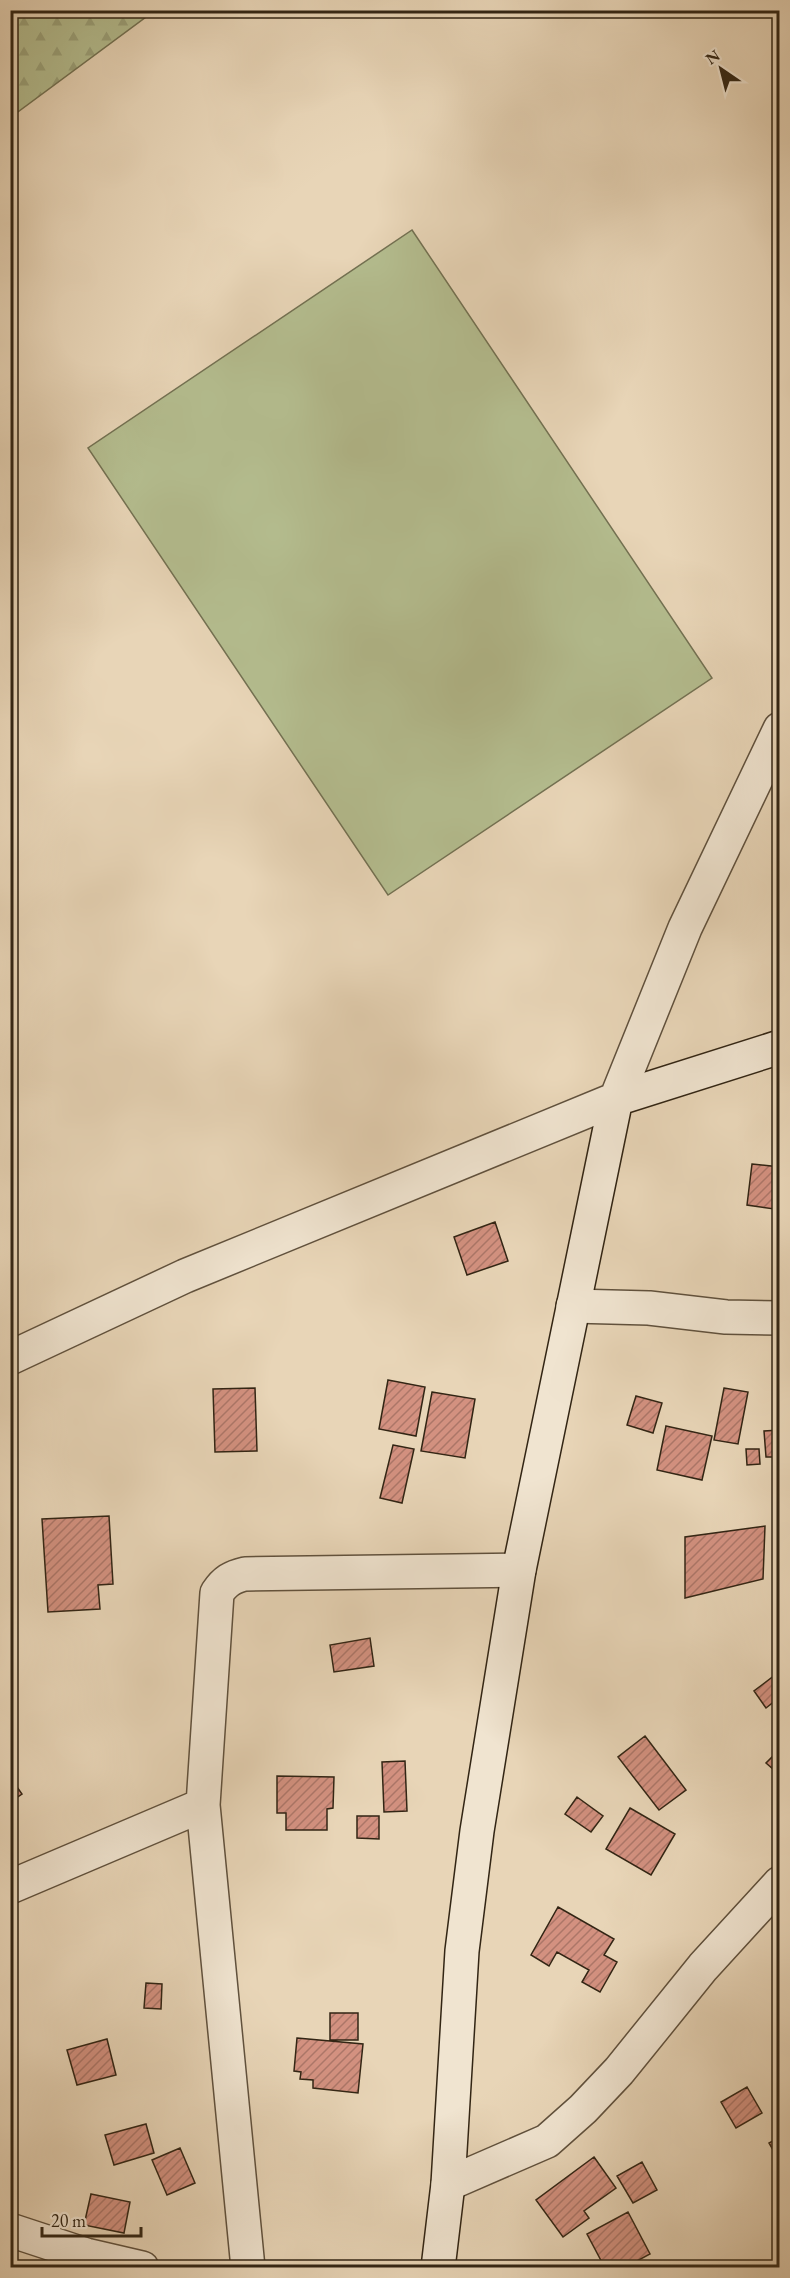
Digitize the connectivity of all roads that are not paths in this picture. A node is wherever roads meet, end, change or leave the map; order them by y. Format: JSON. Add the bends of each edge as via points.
{"nodes":[{"id":1,"x":780,"y":729,"type":"edge"},
{"id":2,"x":780,"y":1047,"type":"edge"},
{"id":3,"x":616,"y":1099,"type":"junction"},
{"id":4,"x":573,"y":1306,"type":"junction"},
{"id":5,"x":780,"y":1318,"type":"edge"},
{"id":6,"x":10,"y":1358,"type":"edge"},
{"id":7,"x":519,"y":1570,"type":"junction"},
{"id":8,"x":204,"y":1805,"type":"junction"},
{"id":9,"x":780,"y":1883,"type":"edge"},
{"id":10,"x":10,"y":1887,"type":"edge"},
{"id":11,"x":448,"y":2184,"type":"junction"},
{"id":12,"x":10,"y":2230,"type":"edge"},
{"id":13,"x":142,"y":2268,"type":"edge"},
{"id":14,"x":248,"y":2268,"type":"edge"},
{"id":15,"x":438,"y":2268,"type":"edge"}],
"edges":[{"from":1,"to":3,"type":"street","via":[[686,928]]},
{"from":2,"to":3,"type":"street"},
{"from":3,"to":4,"type":"street"},
{"from":3,"to":6,"type":"street","via":[[184,1276]]},
{"from":4,"to":5,"type":"street"},
{"from":4,"to":7,"type":"street"},
{"from":7,"to":8,"type":"street","via":[[245,1574],[223,1584],[217,1593]]},
{"from":7,"to":11,"type":"street","via":[[468,1891]]},
{"from":8,"to":10,"type":"street"},
{"from":8,"to":14,"type":"street"},
{"from":9,"to":11,"type":"street","via":[[703,1967],[584,2109],[547,2141]]},
{"from":11,"to":15,"type":"street"},
{"from":12,"to":13,"type":"street"}]}
